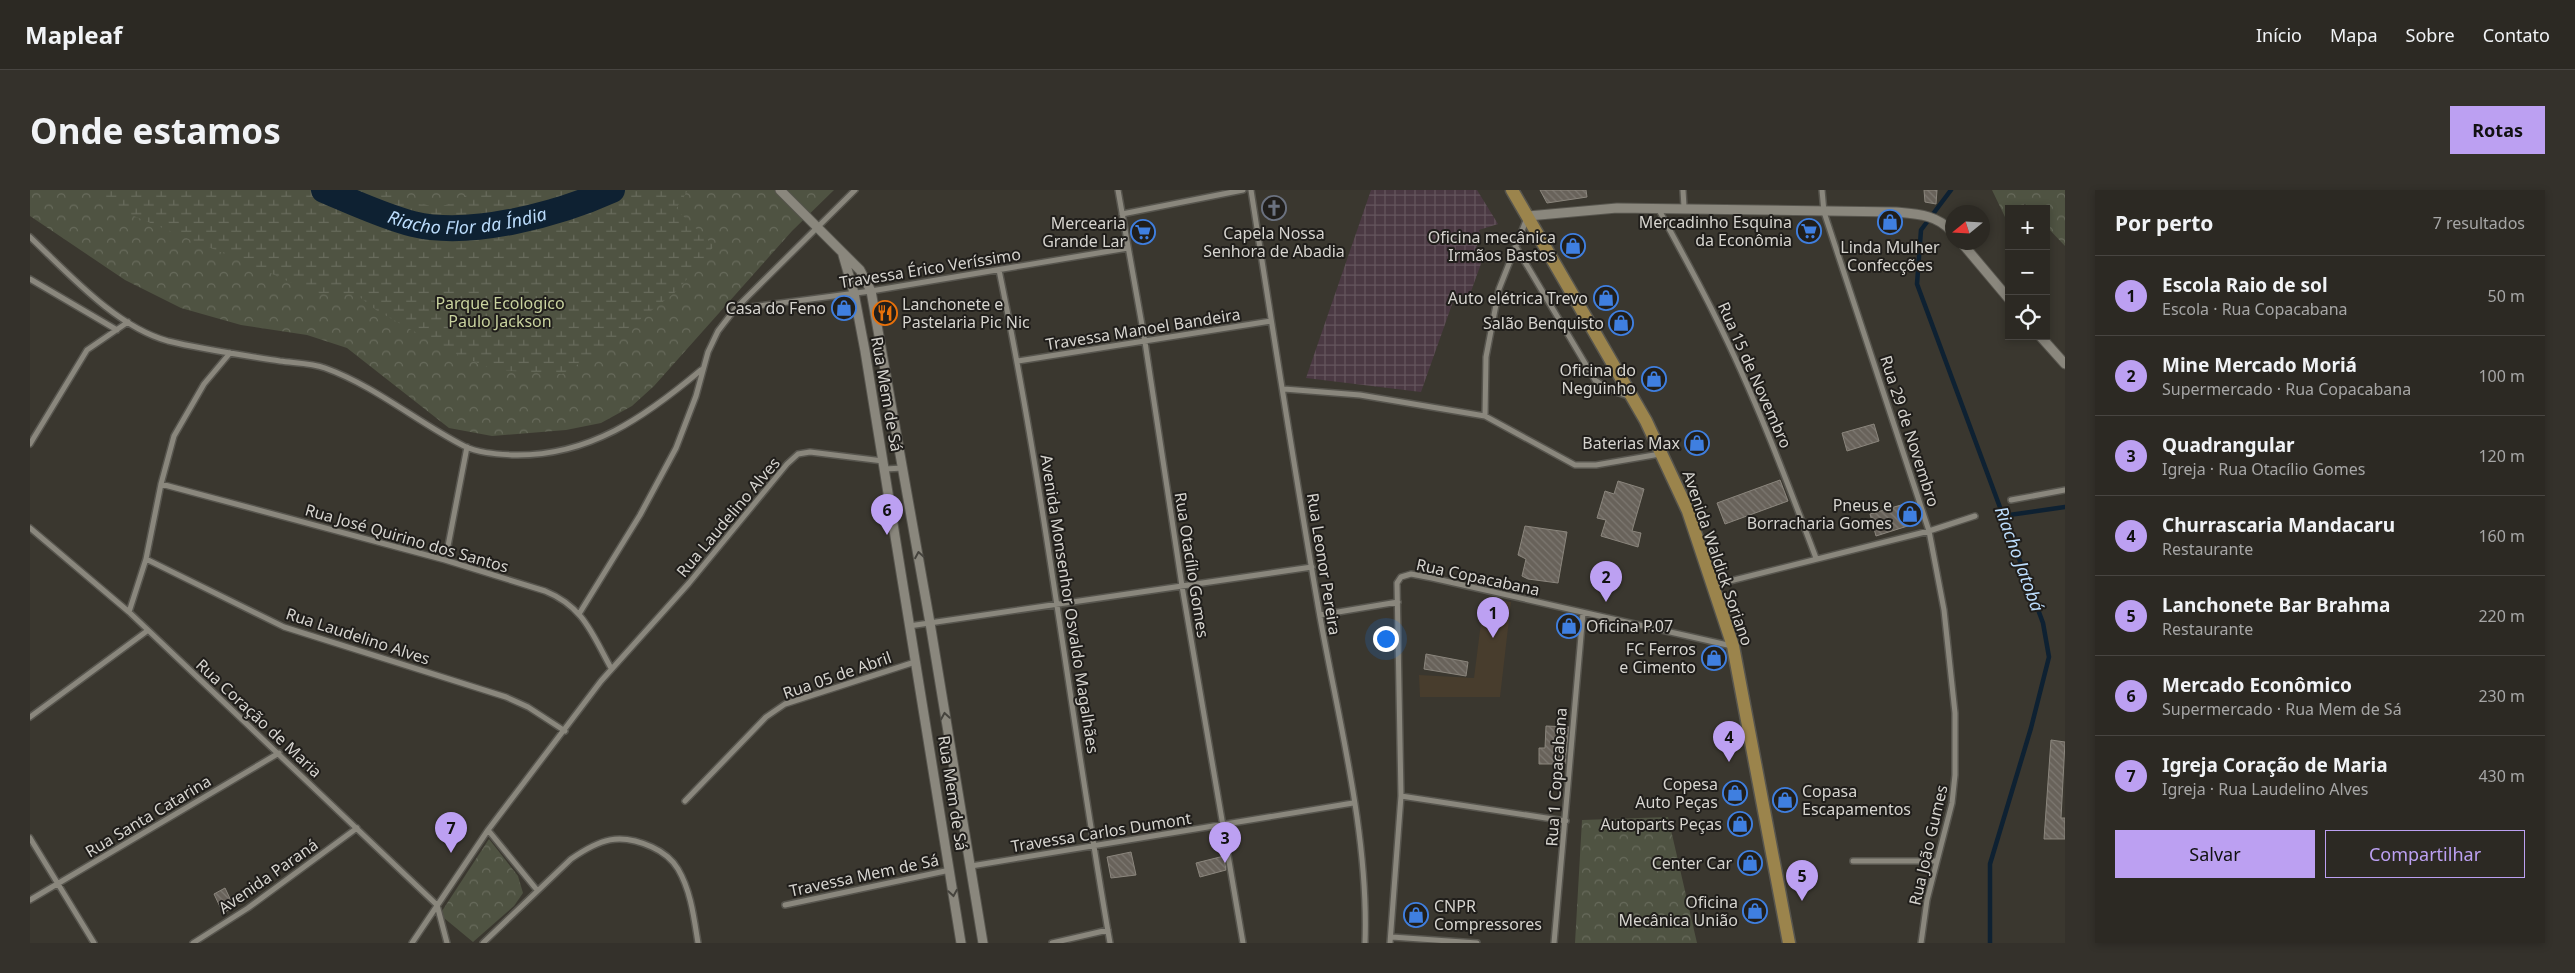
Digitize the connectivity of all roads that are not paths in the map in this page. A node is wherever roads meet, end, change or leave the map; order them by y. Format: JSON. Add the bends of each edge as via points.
{"nodes":[{"id":1,"x":780,"y":190,"type":"edge"},
{"id":2,"x":855,"y":190,"type":"edge"},
{"id":3,"x":1118,"y":190,"type":"edge"},
{"id":4,"x":1243,"y":190,"type":"edge"},
{"id":5,"x":1251,"y":190,"type":"edge"},
{"id":6,"x":1512,"y":190,"type":"edge"},
{"id":7,"x":1683,"y":190,"type":"edge"},
{"id":8,"x":1822,"y":190,"type":"edge"},
{"id":9,"x":1658,"y":207,"type":"junction"},
{"id":10,"x":1684,"y":207,"type":"junction"},
{"id":11,"x":1824,"y":212,"type":"junction"},
{"id":12,"x":1122,"y":214,"type":"junction"},
{"id":13,"x":1528,"y":216,"type":"junction"},
{"id":14,"x":1945,"y":226,"type":"edge"},
{"id":15,"x":816,"y":228,"type":"junction"},
{"id":16,"x":30,"y":237,"type":"edge"},
{"id":17,"x":1516,"y":247,"type":"junction"},
{"id":18,"x":1128,"y":248,"type":"junction"},
{"id":19,"x":1968,"y":250,"type":"edge"},
{"id":20,"x":842,"y":254,"type":"junction"},
{"id":21,"x":999,"y":270,"type":"junction"},
{"id":22,"x":30,"y":279,"type":"edge"},
{"id":23,"x":871,"y":291,"type":"junction"},
{"id":24,"x":854,"y":293,"type":"junction"},
{"id":25,"x":2006,"y":295,"type":"edge"},
{"id":26,"x":735,"y":309,"type":"junction"},
{"id":27,"x":1272,"y":321,"type":"junction"},
{"id":28,"x":128,"y":322,"type":"junction"},
{"id":29,"x":117,"y":330,"type":"junction"},
{"id":30,"x":2044,"y":340,"type":"edge"},
{"id":31,"x":1145,"y":342,"type":"junction"},
{"id":32,"x":230,"y":353,"type":"junction"},
{"id":33,"x":1018,"y":361,"type":"junction"},
{"id":34,"x":2065,"y":364,"type":"edge"},
{"id":35,"x":701,"y":370,"type":"junction"},
{"id":36,"x":1284,"y":389,"type":"junction"},
{"id":37,"x":1634,"y":398,"type":"junction"},
{"id":38,"x":1485,"y":416,"type":"junction"},
{"id":39,"x":30,"y":444,"type":"edge"},
{"id":40,"x":466,"y":447,"type":"junction"},
{"id":41,"x":1663,"y":454,"type":"junction"},
{"id":42,"x":884,"y":465,"type":"junction"},
{"id":43,"x":904,"y":468,"type":"junction"},
{"id":44,"x":161,"y":484,"type":"junction"},
{"id":45,"x":2065,"y":490,"type":"edge"},
{"id":46,"x":2011,"y":500,"type":"dead end"},
{"id":47,"x":1974,"y":516,"type":"dead end"},
{"id":48,"x":30,"y":528,"type":"edge"},
{"id":49,"x":1929,"y":531,"type":"junction"},
{"id":50,"x":448,"y":546,"type":"dead end"},
{"id":51,"x":1816,"y":558,"type":"junction"},
{"id":52,"x":146,"y":559,"type":"junction"},
{"id":53,"x":1312,"y":567,"type":"junction"},
{"id":54,"x":1713,"y":585,"type":"junction"},
{"id":55,"x":1182,"y":586,"type":"junction"},
{"id":56,"x":1398,"y":602,"type":"junction"},
{"id":57,"x":1059,"y":604,"type":"junction"},
{"id":58,"x":129,"y":612,"type":"junction"},
{"id":59,"x":1583,"y":613,"type":"junction"},
{"id":60,"x":579,"y":614,"type":"junction"},
{"id":61,"x":1320,"y":615,"type":"junction"},
{"id":62,"x":930,"y":623,"type":"junction"},
{"id":63,"x":909,"y":626,"type":"junction"},
{"id":64,"x":148,"y":632,"type":"junction"},
{"id":65,"x":1733,"y":646,"type":"junction"},
{"id":66,"x":915,"y":662,"type":"junction"},
{"id":67,"x":1950,"y":662,"type":"joint"},
{"id":68,"x":611,"y":668,"type":"junction"},
{"id":69,"x":30,"y":717,"type":"edge"},
{"id":70,"x":565,"y":731,"type":"junction"},
{"id":71,"x":279,"y":753,"type":"junction"},
{"id":72,"x":1401,"y":796,"type":"junction"},
{"id":73,"x":685,"y":801,"type":"dead end"},
{"id":74,"x":1353,"y":803,"type":"junction"},
{"id":75,"x":1566,"y":821,"type":"junction"},
{"id":76,"x":1224,"y":824,"type":"junction"},
{"id":77,"x":357,"y":828,"type":"junction"},
{"id":78,"x":488,"y":830,"type":"junction"},
{"id":79,"x":30,"y":838,"type":"edge"},
{"id":80,"x":1095,"y":847,"type":"junction"},
{"id":81,"x":1853,"y":861,"type":"dead end"},
{"id":82,"x":1936,"y":861,"type":"junction"},
{"id":83,"x":971,"y":866,"type":"junction"},
{"id":84,"x":950,"y":870,"type":"junction"},
{"id":85,"x":58,"y":884,"type":"junction"},
{"id":86,"x":537,"y":890,"type":"junction"},
{"id":87,"x":30,"y":900,"type":"edge"},
{"id":88,"x":437,"y":905,"type":"junction"},
{"id":89,"x":784,"y":905,"type":"dead end"},
{"id":90,"x":1108,"y":930,"type":"junction"},
{"id":91,"x":1392,"y":937,"type":"junction"},
{"id":92,"x":94,"y":943,"type":"edge"},
{"id":93,"x":193,"y":943,"type":"edge"},
{"id":94,"x":412,"y":943,"type":"edge"},
{"id":95,"x":447,"y":943,"type":"edge"},
{"id":96,"x":483,"y":943,"type":"edge"},
{"id":97,"x":698,"y":943,"type":"edge"},
{"id":98,"x":961,"y":943,"type":"edge"},
{"id":99,"x":983,"y":943,"type":"edge"},
{"id":100,"x":1052,"y":943,"type":"edge"},
{"id":101,"x":1110,"y":943,"type":"edge"},
{"id":102,"x":1243,"y":943,"type":"edge"},
{"id":103,"x":1365,"y":943,"type":"edge"},
{"id":104,"x":1390,"y":943,"type":"edge"},
{"id":105,"x":1477,"y":943,"type":"edge"},
{"id":106,"x":1554,"y":943,"type":"edge"},
{"id":107,"x":1790,"y":943,"type":"edge"},
{"id":108,"x":1921,"y":943,"type":"edge"}],
"edges":[{"from":1,"to":15,"type":"street"},
{"from":2,"to":15,"type":"street"},
{"from":3,"to":12,"type":"street","name":"Rua Otacílio Gomes"},
{"from":4,"to":12,"type":"street"},
{"from":5,"to":27,"type":"street","name":"Rua Leonor Pereira"},
{"from":6,"to":13,"type":"main road","name":"Avenida Waldick Soriano"},
{"from":7,"to":10,"type":"street"},
{"from":8,"to":11,"type":"street","name":"Rua 29 de Novembro"},
{"from":9,"to":10,"type":"street"},
{"from":9,"to":13,"type":"street","via":[[1588,209]]},
{"from":9,"to":51,"type":"street","name":"Rua 15 de Novembro","via":[[1740,370],[1777,454]]},
{"from":10,"to":11,"type":"street"},
{"from":11,"to":14,"type":"street","via":[[1920,215],[1939,220]]},
{"from":11,"to":49,"type":"street","name":"Rua 29 de Novembro"},
{"from":12,"to":18,"type":"street","name":"Rua Otacílio Gomes"},
{"from":13,"to":17,"type":"street"},
{"from":13,"to":37,"type":"main road","name":"Avenida Waldick Soriano"},
{"from":15,"to":20,"type":"street"},
{"from":15,"to":26,"type":"street"},
{"from":16,"to":28,"type":"street","via":[[103,304]]},
{"from":17,"to":37,"type":"street","via":[[1595,380],[1610,390]]},
{"from":17,"to":38,"type":"street","via":[[1499,289],[1490,331]]},
{"from":18,"to":21,"type":"street","name":"Travessa Érico Veríssimo"},
{"from":18,"to":31,"type":"street","name":"Rua Otacílio Gomes"},
{"from":19,"to":25,"type":"street"},
{"from":20,"to":23,"type":"street","name":"Rua Mem de Sá","via":[[860,270]]},
{"from":20,"to":24,"type":"street","name":"Rua Mem de Sá"},
{"from":21,"to":23,"type":"street","name":"Travessa Érico Veríssimo"},
{"from":21,"to":33,"type":"street","name":"Avenida Monsenhor Osvaldo Magalhães"},
{"from":22,"to":29,"type":"street"},
{"from":23,"to":24,"type":"street","name":"Travessa Érico Veríssimo"},
{"from":23,"to":43,"type":"street","name":"Rua Mem de Sá"},
{"from":24,"to":26,"type":"street","name":"Travessa Érico Veríssimo"},
{"from":24,"to":42,"type":"street","name":"Rua Mem de Sá"},
{"from":26,"to":35,"type":"street","via":[[718,331]]},
{"from":27,"to":31,"type":"street","name":"Travessa Manoel Bandeira"},
{"from":27,"to":36,"type":"street","name":"Rua Leonor Pereira"},
{"from":28,"to":29,"type":"street"},
{"from":28,"to":32,"type":"street","via":[[168,341]]},
{"from":29,"to":39,"type":"street","via":[[87,350]]},
{"from":30,"to":34,"type":"street"},
{"from":31,"to":33,"type":"street","name":"Travessa Manoel Bandeira"},
{"from":31,"to":55,"type":"street","name":"Rua Otacílio Gomes"},
{"from":32,"to":40,"type":"street","via":[[323,367],[350,378]]},
{"from":32,"to":44,"type":"street","via":[[185,413],[174,436]]},
{"from":33,"to":57,"type":"street","name":"Avenida Monsenhor Osvaldo Magalhães"},
{"from":35,"to":40,"type":"street","via":[[642,417],[572,449],[531,456]]},
{"from":35,"to":60,"type":"street","via":[[696,396],[676,448]]},
{"from":36,"to":38,"type":"street","via":[[1360,395]]},
{"from":36,"to":53,"type":"street","name":"Rua Leonor Pereira"},
{"from":37,"to":41,"type":"main road","name":"Avenida Waldick Soriano"},
{"from":38,"to":41,"type":"street","via":[[1575,465],[1596,465]]},
{"from":40,"to":50,"type":"street"},
{"from":41,"to":54,"type":"main road","name":"Avenida Waldick Soriano","via":[[1688,511]]},
{"from":42,"to":43,"type":"street"},
{"from":42,"to":63,"type":"street","name":"Rua Mem de Sá"},
{"from":42,"to":68,"type":"street","name":"Rua Laudelino Alves","via":[[810,452],[798,454],[647,632]]},
{"from":62,"to":43,"type":"street","name":"Rua Mem de Sá","one_way":true},
{"from":44,"to":52,"type":"street"},
{"from":44,"to":60,"type":"street","name":"Rua José Quirino dos Santos","via":[[478,569],[556,596]]},
{"from":45,"to":46,"type":"street"},
{"from":47,"to":49,"type":"street"},
{"from":48,"to":58,"type":"street","name":"Rua Coração de Maria"},
{"from":49,"to":51,"type":"street"},
{"from":49,"to":67,"type":"street","name":"Rua 29 de Novembro"},
{"from":51,"to":54,"type":"street"},
{"from":52,"to":58,"type":"street"},
{"from":52,"to":70,"type":"street","name":"Rua Laudelino Alves","via":[[284,627],[506,697]]},
{"from":53,"to":55,"type":"street"},
{"from":53,"to":61,"type":"street","name":"Rua Leonor Pereira"},
{"from":54,"to":65,"type":"main road","name":"Avenida Waldick Soriano"},
{"from":55,"to":57,"type":"street"},
{"from":55,"to":76,"type":"street","name":"Rua Otacílio Gomes"},
{"from":56,"to":59,"type":"street","name":"Rua Copacabana","via":[[1397,583],[1401,577],[1411,574]]},
{"from":56,"to":61,"type":"street"},
{"from":56,"to":72,"type":"street","name":"Rua Copacabana"},
{"from":57,"to":62,"type":"street"},
{"from":57,"to":80,"type":"street","name":"Avenida Monsenhor Osvaldo Magalhães"},
{"from":58,"to":64,"type":"street","name":"Rua Coração de Maria"},
{"from":59,"to":65,"type":"street","name":"Rua Copacabana"},
{"from":59,"to":75,"type":"street","name":"Rua 1 Copacabana"},
{"from":60,"to":68,"type":"street","name":"Rua José Quirino dos Santos","via":[[600,643]]},
{"from":61,"to":74,"type":"street","name":"Rua Leonor Pereira"},
{"from":62,"to":63,"type":"street"},
{"from":83,"to":62,"type":"street","name":"Rua Mem de Sá","one_way":true},
{"from":63,"to":66,"type":"street","name":"Rua Mem de Sá"},
{"from":64,"to":69,"type":"street"},
{"from":64,"to":71,"type":"street","name":"Rua Coração de Maria"},
{"from":65,"to":107,"type":"main road","name":"Avenida Waldick Soriano"},
{"from":66,"to":73,"type":"street","name":"Rua 05 de Abril","via":[[785,704],[766,717]]},
{"from":66,"to":84,"type":"street","name":"Rua Mem de Sá"},
{"from":67,"to":82,"type":"street","name":"Rua João Gumes","via":[[1955,713],[1955,775],[1952,803]]},
{"from":68,"to":70,"type":"street","name":"Rua Laudelino Alves"},
{"from":70,"to":78,"type":"street","name":"Rua Laudelino Alves"},
{"from":71,"to":77,"type":"street","name":"Rua Coração de Maria"},
{"from":71,"to":85,"type":"street","name":"Rua Santa Catarina"},
{"from":72,"to":75,"type":"street"},
{"from":72,"to":91,"type":"street","name":"Rua Copacabana"},
{"from":74,"to":76,"type":"street","name":"Travessa Carlos Dumont"},
{"from":74,"to":103,"type":"street","name":"Rua Leonor Pereira","via":[[1366,892]]},
{"from":75,"to":106,"type":"street","name":"Rua 1 Copacabana"},
{"from":76,"to":80,"type":"street","name":"Travessa Carlos Dumont"},
{"from":76,"to":102,"type":"street","name":"Rua Otacílio Gomes"},
{"from":77,"to":88,"type":"street","name":"Rua Coração de Maria"},
{"from":77,"to":93,"type":"street","name":"Avenida Paraná","via":[[248,908]]},
{"from":78,"to":86,"type":"street"},
{"from":78,"to":88,"type":"street","name":"Rua Laudelino Alves"},
{"from":79,"to":85,"type":"street"},
{"from":80,"to":83,"type":"street","name":"Travessa Carlos Dumont"},
{"from":80,"to":90,"type":"street","name":"Avenida Monsenhor Osvaldo Magalhães"},
{"from":81,"to":82,"type":"street"},
{"from":82,"to":108,"type":"street","name":"Rua João Gumes"},
{"from":83,"to":99,"type":"street","name":"Rua Mem de Sá"},
{"from":84,"to":89,"type":"street","name":"Travessa Mem de Sá"},
{"from":84,"to":98,"type":"street","name":"Rua Mem de Sá","one_way":true},
{"from":85,"to":87,"type":"street","name":"Rua Santa Catarina"},
{"from":85,"to":92,"type":"street"},
{"from":86,"to":96,"type":"street"},
{"from":86,"to":97,"type":"street","via":[[586,848],[604,840],[637,840],[669,858],[678,869],[691,904]]},
{"from":88,"to":94,"type":"street","name":"Rua Laudelino Alves"},
{"from":88,"to":95,"type":"street"},
{"from":90,"to":100,"type":"street"},
{"from":90,"to":101,"type":"street","name":"Avenida Monsenhor Osvaldo Magalhães"},
{"from":91,"to":104,"type":"street","name":"Rua Copacabana"},
{"from":91,"to":105,"type":"street"}]}
